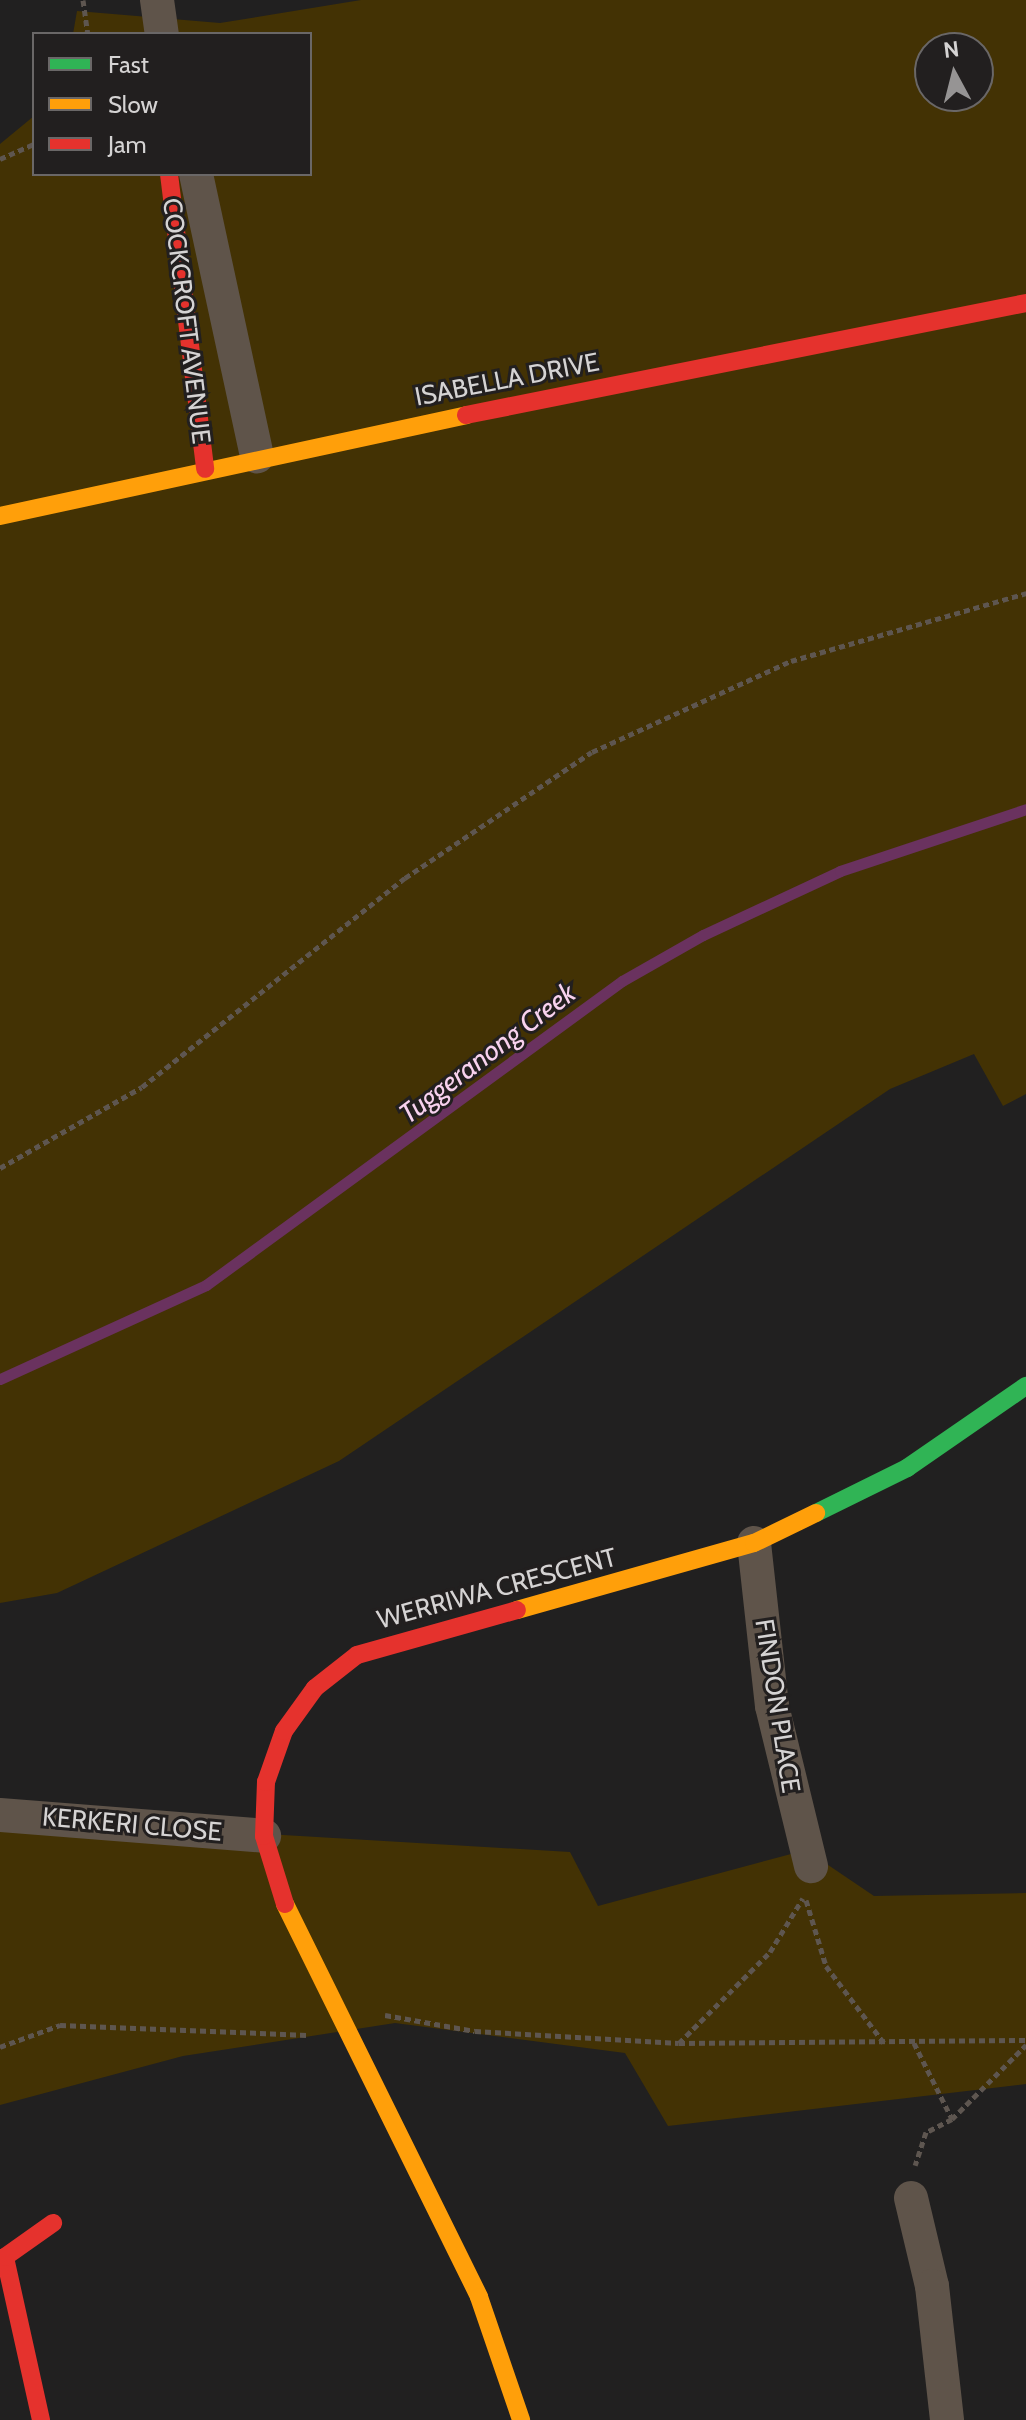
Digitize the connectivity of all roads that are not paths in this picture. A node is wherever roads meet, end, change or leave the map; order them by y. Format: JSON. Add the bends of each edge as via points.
{"nodes":[{"id":1,"x":157,"y":0,"type":"edge"},
{"id":2,"x":162,"y":32,"type":"edge"},
{"id":3,"x":169,"y":176,"type":"edge"},
{"id":4,"x":196,"y":176,"type":"edge"},
{"id":5,"x":1026,"y":303,"type":"edge"},
{"id":6,"x":257,"y":457,"type":"junction"},
{"id":7,"x":205,"y":469,"type":"junction"},
{"id":8,"x":0,"y":516,"type":"edge"},
{"id":9,"x":1026,"y":1386,"type":"edge"},
{"id":10,"x":754,"y":1543,"type":"junction"},
{"id":11,"x":0,"y":1815,"type":"edge"},
{"id":12,"x":264,"y":1836,"type":"junction"},
{"id":13,"x":808,"y":1878,"type":"road end"},
{"id":14,"x":911,"y":2198,"type":"road end"},
{"id":15,"x":53,"y":2223,"type":"dead end"},
{"id":16,"x":2,"y":2257,"type":"edge"},
{"id":17,"x":41,"y":2420,"type":"edge"},
{"id":18,"x":521,"y":2420,"type":"edge"},
{"id":19,"x":947,"y":2420,"type":"edge"}],
"edges":[{"from":1,"to":2,"type":"street"},
{"from":3,"to":7,"type":"street","name":"COCKCROFT AVENUE"},
{"from":4,"to":6,"type":"street","name":"COCKCROFT AVENUE"},
{"from":5,"to":6,"type":"street","name":"ISABELLA DRIVE"},
{"from":6,"to":7,"type":"street","name":"ISABELLA DRIVE"},
{"from":7,"to":8,"type":"street","name":"ISABELLA DRIVE"},
{"from":9,"to":10,"type":"street","name":"WERRIWA CRESCENT","via":[[907,1468]]},
{"from":10,"to":12,"type":"street","name":"WERRIWA CRESCENT","via":[[357,1655],[315,1688],[284,1731],[266,1782]]},
{"from":10,"to":13,"type":"street","name":"FINDON PLACE","via":[[772,1706]]},
{"from":11,"to":12,"type":"street","name":"KERKERI CLOSE"},
{"from":12,"to":18,"type":"street","name":"WERRIWA CRESCENT","via":[[273,1880],[479,2297]]},
{"from":14,"to":19,"type":"street","via":[[932,2286]]},
{"from":15,"to":16,"type":"street"},
{"from":16,"to":17,"type":"street"}]}
